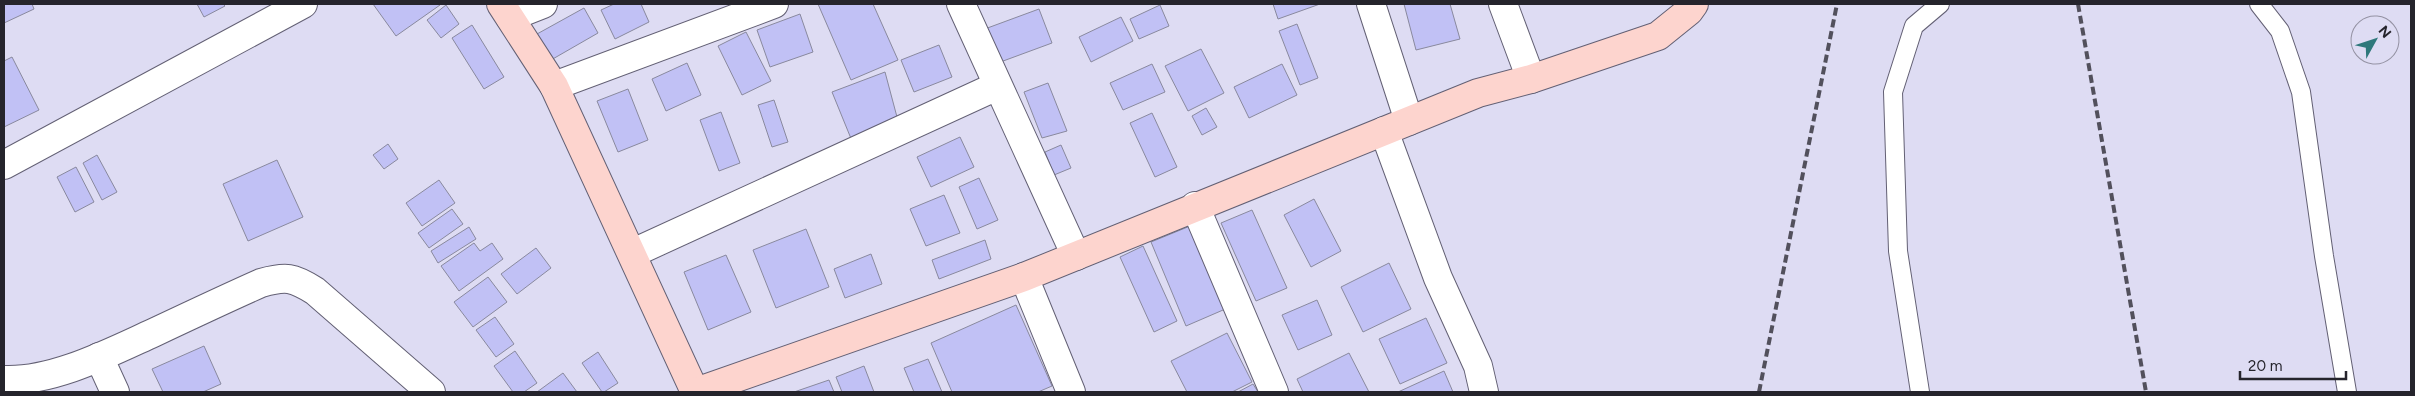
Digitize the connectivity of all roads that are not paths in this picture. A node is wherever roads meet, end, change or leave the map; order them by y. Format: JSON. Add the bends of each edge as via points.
{"nodes":[{"id":1,"x":303,"y":4,"type":"edge"},
{"id":2,"x":543,"y":4,"type":"edge"},
{"id":3,"x":774,"y":4,"type":"edge"},
{"id":4,"x":961,"y":4,"type":"edge"},
{"id":5,"x":1371,"y":4,"type":"edge"},
{"id":6,"x":1503,"y":4,"type":"edge"},
{"id":7,"x":1694,"y":4,"type":"edge"},
{"id":8,"x":1940,"y":4,"type":"edge"},
{"id":9,"x":2259,"y":4,"type":"edge"},
{"id":10,"x":506,"y":10,"type":"edge"},
{"id":11,"x":1531,"y":79,"type":"junction"},
{"id":12,"x":554,"y":86,"type":"junction"},
{"id":13,"x":997,"y":86,"type":"junction"},
{"id":14,"x":1396,"y":126,"type":"junction"},
{"id":15,"x":4,"y":164,"type":"edge"},
{"id":16,"x":1195,"y":206,"type":"junction"},
{"id":17,"x":633,"y":253,"type":"junction"},
{"id":18,"x":1076,"y":256,"type":"junction"},
{"id":19,"x":1024,"y":277,"type":"junction"},
{"id":20,"x":99,"y":357,"type":"junction"},
{"id":21,"x":4,"y":380,"type":"edge"},
{"id":22,"x":115,"y":392,"type":"edge"},
{"id":23,"x":432,"y":392,"type":"edge"},
{"id":24,"x":696,"y":392,"type":"edge"},
{"id":25,"x":1071,"y":392,"type":"edge"},
{"id":26,"x":1274,"y":392,"type":"edge"},
{"id":27,"x":1484,"y":392,"type":"edge"},
{"id":28,"x":1920,"y":392,"type":"edge"},
{"id":29,"x":2347,"y":392,"type":"edge"}],
"edges":[{"from":1,"to":15,"type":"street"},
{"from":2,"to":10,"type":"street"},
{"from":3,"to":12,"type":"street"},
{"from":4,"to":13,"type":"street"},
{"from":5,"to":14,"type":"street"},
{"from":6,"to":11,"type":"street"},
{"from":7,"to":11,"type":"street","via":[[1658,36]]},
{"from":8,"to":28,"type":"lane","via":[[1914,26],[1893,92],[1898,251]]},
{"from":9,"to":29,"type":"lane","via":[[2280,31],[2301,92]]},
{"from":10,"to":12,"type":"street"},
{"from":11,"to":14,"type":"street","via":[[1478,93]]},
{"from":12,"to":17,"type":"street"},
{"from":13,"to":17,"type":"street"},
{"from":13,"to":18,"type":"street"},
{"from":14,"to":16,"type":"street"},
{"from":14,"to":27,"type":"street","via":[[1438,278],[1478,366]]},
{"from":16,"to":18,"type":"street"},
{"from":16,"to":26,"type":"street"},
{"from":17,"to":24,"type":"street"},
{"from":18,"to":19,"type":"street"},
{"from":19,"to":24,"type":"street"},
{"from":19,"to":25,"type":"street"},
{"from":20,"to":21,"type":"street","via":[[49,374],[20,381]]},
{"from":20,"to":22,"type":"street"},
{"from":20,"to":23,"type":"street","via":[[261,283],[283,277],[299,281],[315,291]]}]}
